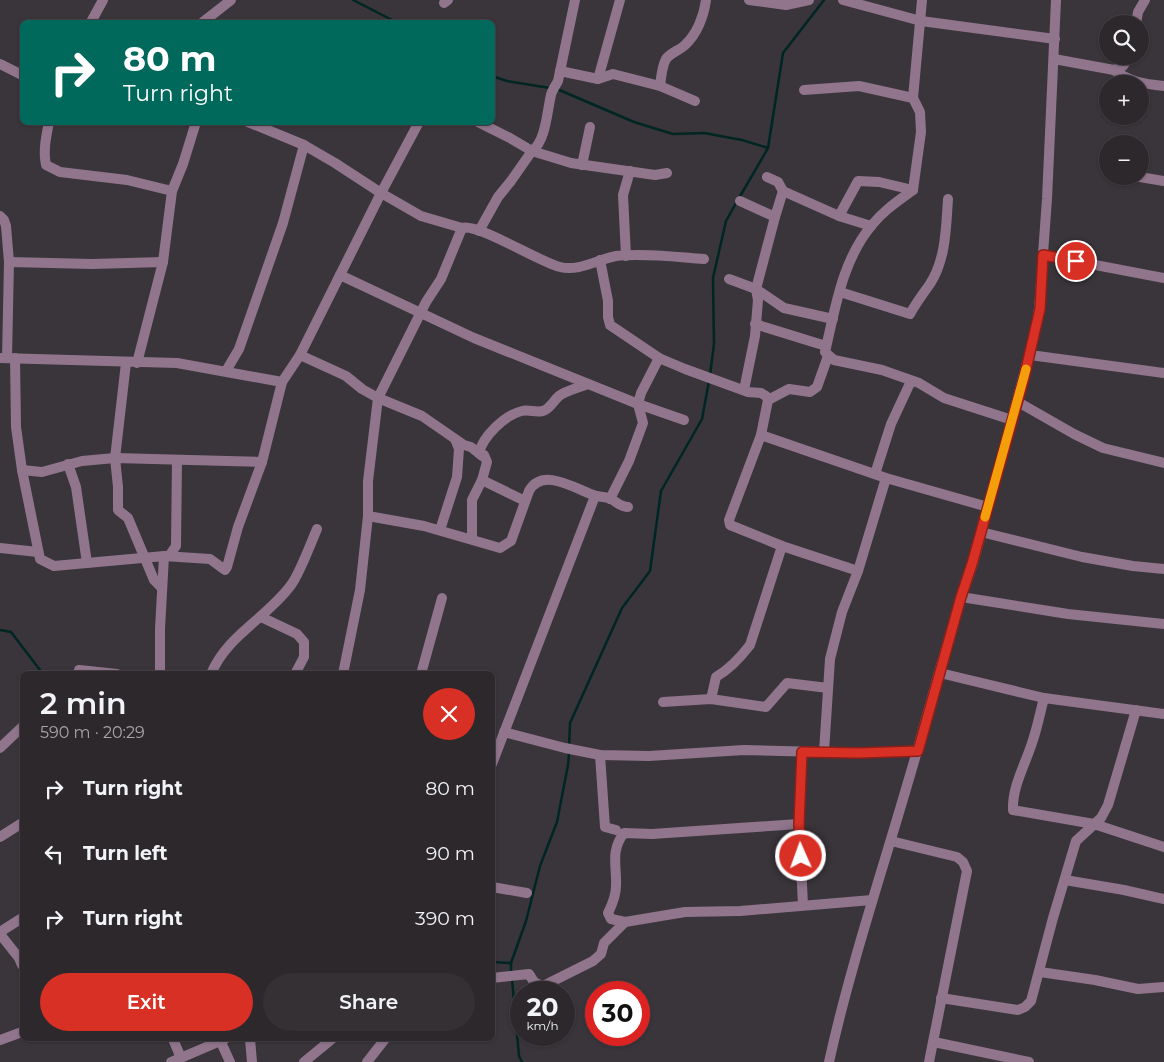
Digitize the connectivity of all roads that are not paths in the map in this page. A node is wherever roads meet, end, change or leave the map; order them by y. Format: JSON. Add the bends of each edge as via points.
{"nodes":[{"id":1,"x":102,"y":0,"type":"edge"},
{"id":2,"x":231,"y":0,"type":"edge"},
{"id":3,"x":575,"y":0,"type":"edge"},
{"id":4,"x":620,"y":0,"type":"edge"},
{"id":5,"x":706,"y":0,"type":"edge"},
{"id":6,"x":749,"y":0,"type":"edge"},
{"id":7,"x":809,"y":0,"type":"edge"},
{"id":8,"x":843,"y":0,"type":"edge"},
{"id":9,"x":922,"y":0,"type":"edge"},
{"id":10,"x":1056,"y":0,"type":"edge"},
{"id":11,"x":1145,"y":0,"type":"edge"},
{"id":12,"x":1138,"y":15,"type":"edge"},
{"id":13,"x":92,"y":20,"type":"edge"},
{"id":14,"x":206,"y":20,"type":"edge"},
{"id":15,"x":921,"y":21,"type":"junction"},
{"id":16,"x":1055,"y":39,"type":"junction"},
{"id":17,"x":1054,"y":59,"type":"junction"},
{"id":18,"x":0,"y":64,"type":"edge"},
{"id":19,"x":1123,"y":65,"type":"edge"},
{"id":20,"x":1114,"y":70,"type":"junction"},
{"id":21,"x":20,"y":74,"type":"edge"},
{"id":22,"x":559,"y":76,"type":"junction"},
{"id":23,"x":598,"y":78,"type":"junction"},
{"id":24,"x":660,"y":86,"type":"junction"},
{"id":25,"x":1164,"y":86,"type":"edge"},
{"id":26,"x":804,"y":90,"type":"dead end"},
{"id":27,"x":913,"y":98,"type":"junction"},
{"id":28,"x":695,"y":101,"type":"dead end"},
{"id":29,"x":48,"y":125,"type":"edge"},
{"id":30,"x":195,"y":125,"type":"edge"},
{"id":31,"x":255,"y":125,"type":"edge"},
{"id":32,"x":417,"y":125,"type":"edge"},
{"id":33,"x":484,"y":125,"type":"edge"},
{"id":34,"x":590,"y":127,"type":"dead end"},
{"id":35,"x":304,"y":145,"type":"junction"},
{"id":36,"x":532,"y":151,"type":"junction"},
{"id":37,"x":582,"y":165,"type":"junction"},
{"id":38,"x":630,"y":171,"type":"junction"},
{"id":39,"x":667,"y":173,"type":"dead end"},
{"id":40,"x":767,"y":177,"type":"dead end"},
{"id":41,"x":1149,"y":178,"type":"edge"},
{"id":42,"x":1164,"y":181,"type":"edge"},
{"id":43,"x":913,"y":190,"type":"junction"},
{"id":44,"x":172,"y":191,"type":"junction"},
{"id":45,"x":783,"y":191,"type":"junction"},
{"id":46,"x":381,"y":193,"type":"junction"},
{"id":47,"x":948,"y":199,"type":"dead end"},
{"id":48,"x":740,"y":202,"type":"dead end"},
{"id":49,"x":0,"y":216,"type":"edge"},
{"id":50,"x":839,"y":216,"type":"junction"},
{"id":51,"x":774,"y":217,"type":"junction"},
{"id":52,"x":870,"y":226,"type":"junction"},
{"id":53,"x":462,"y":228,"type":"junction"},
{"id":54,"x":479,"y":231,"type":"junction"},
{"id":55,"x":1043,"y":255,"type":"junction"},
{"id":56,"x":626,"y":256,"type":"junction"},
{"id":57,"x":600,"y":260,"type":"junction"},
{"id":58,"x":704,"y":260,"type":"dead end"},
{"id":59,"x":9,"y":262,"type":"junction"},
{"id":60,"x":163,"y":262,"type":"junction"},
{"id":61,"x":340,"y":275,"type":"junction"},
{"id":62,"x":1164,"y":278,"type":"edge"},
{"id":63,"x":728,"y":279,"type":"dead end"},
{"id":64,"x":756,"y":289,"type":"junction"},
{"id":65,"x":840,"y":292,"type":"junction"},
{"id":66,"x":421,"y":313,"type":"junction"},
{"id":67,"x":833,"y":319,"type":"junction"},
{"id":68,"x":755,"y":324,"type":"junction"},
{"id":69,"x":827,"y":351,"type":"junction"},
{"id":70,"x":300,"y":355,"type":"junction"},
{"id":71,"x":1030,"y":355,"type":"junction"},
{"id":72,"x":7,"y":358,"type":"edge"},
{"id":73,"x":659,"y":358,"type":"junction"},
{"id":74,"x":131,"y":363,"type":"junction"},
{"id":75,"x":226,"y":371,"type":"junction"},
{"id":76,"x":1164,"y":373,"type":"edge"},
{"id":77,"x":911,"y":380,"type":"junction"},
{"id":78,"x":282,"y":382,"type":"junction"},
{"id":79,"x":588,"y":384,"type":"junction"},
{"id":80,"x":744,"y":390,"type":"junction"},
{"id":81,"x":378,"y":398,"type":"junction"},
{"id":82,"x":768,"y":400,"type":"junction"},
{"id":83,"x":1018,"y":402,"type":"junction"},
{"id":84,"x":638,"y":404,"type":"junction"},
{"id":85,"x":684,"y":420,"type":"dead end"},
{"id":86,"x":1012,"y":420,"type":"junction"},
{"id":87,"x":761,"y":434,"type":"junction"},
{"id":88,"x":455,"y":438,"type":"junction"},
{"id":89,"x":479,"y":453,"type":"junction"},
{"id":90,"x":115,"y":458,"type":"junction"},
{"id":91,"x":177,"y":460,"type":"junction"},
{"id":92,"x":262,"y":462,"type":"junction"},
{"id":93,"x":1164,"y":463,"type":"edge"},
{"id":94,"x":68,"y":464,"type":"junction"},
{"id":95,"x":22,"y":470,"type":"junction"},
{"id":96,"x":875,"y":474,"type":"junction"},
{"id":97,"x":886,"y":478,"type":"junction"},
{"id":98,"x":482,"y":480,"type":"junction"},
{"id":99,"x":595,"y":496,"type":"junction"},
{"id":100,"x":610,"y":499,"type":"junction"},
{"id":101,"x":525,"y":501,"type":"junction"},
{"id":102,"x":988,"y":507,"type":"junction"},
{"id":103,"x":628,"y":508,"type":"dead end"},
{"id":104,"x":368,"y":516,"type":"junction"},
{"id":105,"x":317,"y":530,"type":"dead end"},
{"id":106,"x":440,"y":530,"type":"junction"},
{"id":107,"x":981,"y":532,"type":"junction"},
{"id":108,"x":472,"y":539,"type":"junction"},
{"id":109,"x":782,"y":546,"type":"junction"},
{"id":110,"x":0,"y":548,"type":"edge"},
{"id":111,"x":38,"y":552,"type":"junction"},
{"id":112,"x":167,"y":556,"type":"junction"},
{"id":113,"x":144,"y":557,"type":"junction"},
{"id":114,"x":87,"y":563,"type":"junction"},
{"id":115,"x":1164,"y":569,"type":"edge"},
{"id":116,"x":858,"y":571,"type":"junction"},
{"id":117,"x":162,"y":588,"type":"junction"},
{"id":118,"x":961,"y":597,"type":"junction"},
{"id":119,"x":442,"y":598,"type":"dead end"},
{"id":120,"x":261,"y":617,"type":"junction"},
{"id":121,"x":1164,"y":624,"type":"edge"},
{"id":122,"x":160,"y":671,"type":"edge"},
{"id":123,"x":213,"y":671,"type":"edge"},
{"id":124,"x":297,"y":671,"type":"edge"},
{"id":125,"x":343,"y":671,"type":"edge"},
{"id":126,"x":422,"y":671,"type":"edge"},
{"id":127,"x":940,"y":673,"type":"junction"},
{"id":128,"x":828,"y":688,"type":"junction"},
{"id":129,"x":1044,"y":698,"type":"junction"},
{"id":130,"x":711,"y":699,"type":"junction"},
{"id":131,"x":663,"y":702,"type":"dead end"},
{"id":132,"x":1136,"y":710,"type":"junction"},
{"id":133,"x":1164,"y":714,"type":"edge"},
{"id":134,"x":20,"y":729,"type":"edge"},
{"id":135,"x":504,"y":732,"type":"junction"},
{"id":136,"x":0,"y":748,"type":"edge"},
{"id":137,"x":918,"y":751,"type":"junction"},
{"id":138,"x":802,"y":752,"type":"junction"},
{"id":139,"x":824,"y":752,"type":"junction"},
{"id":140,"x":600,"y":755,"type":"junction"},
{"id":141,"x":495,"y":756,"type":"edge"},
{"id":142,"x":20,"y":824,"type":"edge"},
{"id":143,"x":799,"y":824,"type":"junction"},
{"id":144,"x":1094,"y":824,"type":"junction"},
{"id":145,"x":616,"y":830,"type":"dead end"},
{"id":146,"x":0,"y":837,"type":"edge"},
{"id":147,"x":890,"y":841,"type":"junction"},
{"id":148,"x":1164,"y":847,"type":"edge"},
{"id":149,"x":1065,"y":880,"type":"junction"},
{"id":150,"x":495,"y":888,"type":"edge"},
{"id":151,"x":528,"y":893,"type":"dead end"},
{"id":152,"x":1164,"y":899,"type":"edge"},
{"id":153,"x":872,"y":900,"type":"junction"},
{"id":154,"x":803,"y":905,"type":"junction"},
{"id":155,"x":20,"y":919,"type":"edge"},
{"id":156,"x":626,"y":922,"type":"junction"},
{"id":157,"x":0,"y":933,"type":"edge"},
{"id":158,"x":20,"y":960,"type":"edge"},
{"id":159,"x":1040,"y":972,"type":"junction"},
{"id":160,"x":495,"y":978,"type":"edge"},
{"id":161,"x":1164,"y":987,"type":"edge"},
{"id":162,"x":941,"y":998,"type":"junction"},
{"id":163,"x":20,"y":1033,"type":"edge"},
{"id":164,"x":0,"y":1040,"type":"edge"},
{"id":165,"x":173,"y":1041,"type":"edge"},
{"id":166,"x":219,"y":1041,"type":"edge"},
{"id":167,"x":224,"y":1041,"type":"edge"},
{"id":168,"x":250,"y":1041,"type":"edge"},
{"id":169,"x":330,"y":1041,"type":"edge"},
{"id":170,"x":383,"y":1041,"type":"edge"},
{"id":171,"x":934,"y":1042,"type":"junction"},
{"id":172,"x":176,"y":1060,"type":"edge"},
{"id":173,"x":230,"y":1062,"type":"edge"},
{"id":174,"x":252,"y":1062,"type":"edge"},
{"id":175,"x":304,"y":1062,"type":"edge"},
{"id":176,"x":367,"y":1062,"type":"edge"},
{"id":177,"x":829,"y":1062,"type":"edge"},
{"id":178,"x":929,"y":1062,"type":"edge"},
{"id":179,"x":1029,"y":1062,"type":"edge"}],
"edges":[{"from":1,"to":13,"type":"street"},
{"from":2,"to":14,"type":"street"},
{"from":3,"to":22,"type":"street"},
{"from":4,"to":23,"type":"street"},
{"from":5,"to":24,"type":"street","via":[[698,27],[685,45],[665,61]]},
{"from":6,"to":7,"type":"street","via":[[786,5]]},
{"from":8,"to":15,"type":"street"},
{"from":9,"to":15,"type":"street"},
{"from":10,"to":16,"type":"street"},
{"from":11,"to":12,"type":"street"},
{"from":15,"to":16,"type":"street"},
{"from":15,"to":27,"type":"street"},
{"from":16,"to":17,"type":"street"},
{"from":17,"to":20,"type":"street"},
{"from":17,"to":55,"type":"street"},
{"from":18,"to":21,"type":"street"},
{"from":19,"to":20,"type":"street"},
{"from":20,"to":25,"type":"street","via":[[1132,81]]},
{"from":22,"to":23,"type":"street"},
{"from":22,"to":36,"type":"street","via":[[546,125]]},
{"from":23,"to":24,"type":"street","via":[[613,74]]},
{"from":24,"to":28,"type":"street"},
{"from":26,"to":27,"type":"street","via":[[859,86]]},
{"from":27,"to":43,"type":"street","via":[[920,112],[921,132]]},
{"from":29,"to":44,"type":"street","via":[[46,165],[60,172],[127,180]]},
{"from":30,"to":44,"type":"street"},
{"from":31,"to":35,"type":"street"},
{"from":32,"to":46,"type":"street"},
{"from":33,"to":36,"type":"street"},
{"from":34,"to":37,"type":"street"},
{"from":35,"to":46,"type":"street"},
{"from":35,"to":75,"type":"street","via":[[283,223],[239,350]]},
{"from":36,"to":37,"type":"street"},
{"from":36,"to":54,"type":"street","via":[[498,197]]},
{"from":37,"to":38,"type":"street"},
{"from":38,"to":39,"type":"street","via":[[655,175]]},
{"from":38,"to":56,"type":"street","via":[[623,195]]},
{"from":40,"to":45,"type":"street","via":[[778,182]]},
{"from":41,"to":42,"type":"street"},
{"from":43,"to":50,"type":"street","via":[[858,181]]},
{"from":43,"to":52,"type":"street"},
{"from":44,"to":60,"type":"street"},
{"from":45,"to":50,"type":"street"},
{"from":45,"to":51,"type":"street"},
{"from":46,"to":53,"type":"street","via":[[421,216]]},
{"from":46,"to":61,"type":"street"},
{"from":47,"to":65,"type":"street","via":[[942,256],[930,283],[910,314]]},
{"from":48,"to":51,"type":"street"},
{"from":49,"to":59,"type":"street","via":[[6,226]]},
{"from":50,"to":52,"type":"street"},
{"from":51,"to":64,"type":"street"},
{"from":52,"to":65,"type":"street","via":[[850,259]]},
{"from":53,"to":54,"type":"street"},
{"from":53,"to":66,"type":"street","via":[[441,279]]},
{"from":54,"to":57,"type":"street","via":[[567,269]]},
{"from":55,"to":62,"type":"street"},
{"from":55,"to":71,"type":"street","via":[[1040,309]]},
{"from":56,"to":57,"type":"street"},
{"from":56,"to":58,"type":"street"},
{"from":57,"to":73,"type":"street","via":[[610,325]]},
{"from":59,"to":60,"type":"street"},
{"from":59,"to":72,"type":"street"},
{"from":60,"to":74,"type":"street"},
{"from":61,"to":66,"type":"street"},
{"from":61,"to":70,"type":"street"},
{"from":63,"to":64,"type":"street"},
{"from":64,"to":67,"type":"street","via":[[784,308]]},
{"from":64,"to":68,"type":"street"},
{"from":65,"to":67,"type":"street"},
{"from":66,"to":79,"type":"street"},
{"from":66,"to":81,"type":"street"},
{"from":67,"to":69,"type":"street"},
{"from":68,"to":69,"type":"street"},
{"from":68,"to":80,"type":"street"},
{"from":69,"to":77,"type":"street","via":[[834,360]]},
{"from":69,"to":82,"type":"street","via":[[817,387],[810,392],[789,389]]},
{"from":70,"to":78,"type":"street"},
{"from":70,"to":81,"type":"street","via":[[346,376]]},
{"from":71,"to":76,"type":"street"},
{"from":71,"to":83,"type":"street"},
{"from":72,"to":74,"type":"street"},
{"from":72,"to":95,"type":"street"},
{"from":73,"to":80,"type":"street"},
{"from":73,"to":84,"type":"street"},
{"from":74,"to":75,"type":"street","via":[[176,363]]},
{"from":74,"to":90,"type":"street"},
{"from":75,"to":78,"type":"street"},
{"from":77,"to":86,"type":"street","via":[[944,398]]},
{"from":77,"to":96,"type":"street","via":[[891,424]]},
{"from":78,"to":92,"type":"street"},
{"from":79,"to":84,"type":"street"},
{"from":79,"to":89,"type":"street","via":[[559,396],[545,410],[524,410],[498,424],[486,437]]},
{"from":80,"to":82,"type":"street","via":[[762,394]]},
{"from":81,"to":88,"type":"street","via":[[422,416]]},
{"from":81,"to":104,"type":"street","via":[[368,482]]},
{"from":82,"to":87,"type":"street"},
{"from":83,"to":86,"type":"street"},
{"from":83,"to":93,"type":"street","via":[[1103,448]]},
{"from":84,"to":85,"type":"street"},
{"from":84,"to":100,"type":"street","via":[[643,423]]},
{"from":86,"to":102,"type":"street"},
{"from":87,"to":96,"type":"street"},
{"from":87,"to":109,"type":"street","via":[[729,523],[734,528]]},
{"from":88,"to":89,"type":"street"},
{"from":88,"to":106,"type":"street","via":[[459,449],[457,478]]},
{"from":89,"to":98,"type":"street","via":[[488,462]]},
{"from":90,"to":91,"type":"street"},
{"from":90,"to":94,"type":"street"},
{"from":90,"to":113,"type":"street","via":[[118,510],[128,518]]},
{"from":91,"to":92,"type":"street"},
{"from":91,"to":112,"type":"street","via":[[176,546]]},
{"from":92,"to":112,"type":"street","via":[[224,570],[204,557]]},
{"from":94,"to":95,"type":"street","via":[[42,472]]},
{"from":94,"to":114,"type":"street","via":[[76,487]]},
{"from":95,"to":111,"type":"street"},
{"from":96,"to":97,"type":"street"},
{"from":97,"to":102,"type":"street"},
{"from":97,"to":116,"type":"street"},
{"from":98,"to":101,"type":"street"},
{"from":98,"to":108,"type":"street","via":[[472,500]]},
{"from":99,"to":100,"type":"street"},
{"from":99,"to":101,"type":"street","via":[[554,480],[539,481],[533,484]]},
{"from":99,"to":135,"type":"street"},
{"from":100,"to":103,"type":"street"},
{"from":101,"to":108,"type":"street","via":[[511,541],[506,546],[500,548]]},
{"from":102,"to":107,"type":"street"},
{"from":104,"to":106,"type":"street"},
{"from":104,"to":125,"type":"street","via":[[360,590]]},
{"from":105,"to":120,"type":"street","via":[[291,585]]},
{"from":106,"to":108,"type":"street"},
{"from":107,"to":115,"type":"street","via":[[1082,557]]},
{"from":107,"to":118,"type":"street"},
{"from":109,"to":116,"type":"street"},
{"from":109,"to":130,"type":"street","via":[[750,645],[716,677]]},
{"from":110,"to":111,"type":"street"},
{"from":111,"to":114,"type":"street","via":[[40,559],[54,566]]},
{"from":112,"to":113,"type":"street"},
{"from":112,"to":117,"type":"street"},
{"from":113,"to":114,"type":"street"},
{"from":113,"to":117,"type":"street","via":[[154,580]]},
{"from":116,"to":128,"type":"street","via":[[842,612],[830,659]]},
{"from":117,"to":122,"type":"street"},
{"from":118,"to":121,"type":"street","via":[[1068,614]]},
{"from":118,"to":127,"type":"street"},
{"from":119,"to":126,"type":"street"},
{"from":120,"to":123,"type":"street","via":[[226,649]]},
{"from":120,"to":124,"type":"street","via":[[296,634],[304,642],[304,657]]},
{"from":127,"to":129,"type":"street"},
{"from":127,"to":137,"type":"street"},
{"from":128,"to":130,"type":"street","via":[[787,683],[766,707]]},
{"from":128,"to":139,"type":"street"},
{"from":129,"to":132,"type":"street"},
{"from":129,"to":144,"type":"street","via":[[1016,786],[1013,810]]},
{"from":130,"to":131,"type":"street"},
{"from":132,"to":133,"type":"street"},
{"from":132,"to":144,"type":"street","via":[[1108,805]]},
{"from":134,"to":136,"type":"street"},
{"from":135,"to":140,"type":"street"},
{"from":135,"to":141,"type":"street"},
{"from":137,"to":139,"type":"street"},
{"from":137,"to":147,"type":"street"},
{"from":138,"to":139,"type":"street"},
{"from":138,"to":140,"type":"street","via":[[744,750],[649,756]]},
{"from":138,"to":143,"type":"street"},
{"from":140,"to":145,"type":"street","via":[[605,827]]},
{"from":142,"to":146,"type":"street"},
{"from":143,"to":154,"type":"street"},
{"from":143,"to":156,"type":"street","via":[[624,833],[618,841],[614,862],[616,887],[608,913],[611,919]]},
{"from":144,"to":148,"type":"street"},
{"from":144,"to":149,"type":"street","via":[[1076,841]]},
{"from":147,"to":153,"type":"street"},
{"from":147,"to":162,"type":"street","via":[[957,857],[967,871]]},
{"from":149,"to":152,"type":"street"},
{"from":149,"to":159,"type":"street"},
{"from":150,"to":151,"type":"street"},
{"from":153,"to":154,"type":"street"},
{"from":153,"to":177,"type":"street","via":[[850,973]]},
{"from":154,"to":156,"type":"street","via":[[685,912]]},
{"from":155,"to":157,"type":"street"},
{"from":156,"to":160,"type":"street","via":[[604,943],[597,958],[549,984],[542,986],[529,974]]},
{"from":157,"to":158,"type":"street"},
{"from":159,"to":161,"type":"street","via":[[1138,989]]},
{"from":159,"to":162,"type":"street","via":[[1032,1001],[1018,1010]]},
{"from":162,"to":171,"type":"street"},
{"from":163,"to":164,"type":"street"},
{"from":165,"to":172,"type":"street"},
{"from":166,"to":172,"type":"street"},
{"from":167,"to":173,"type":"street"},
{"from":168,"to":174,"type":"street"},
{"from":169,"to":175,"type":"street"},
{"from":170,"to":176,"type":"street"},
{"from":171,"to":178,"type":"street"},
{"from":171,"to":179,"type":"street"}]}
